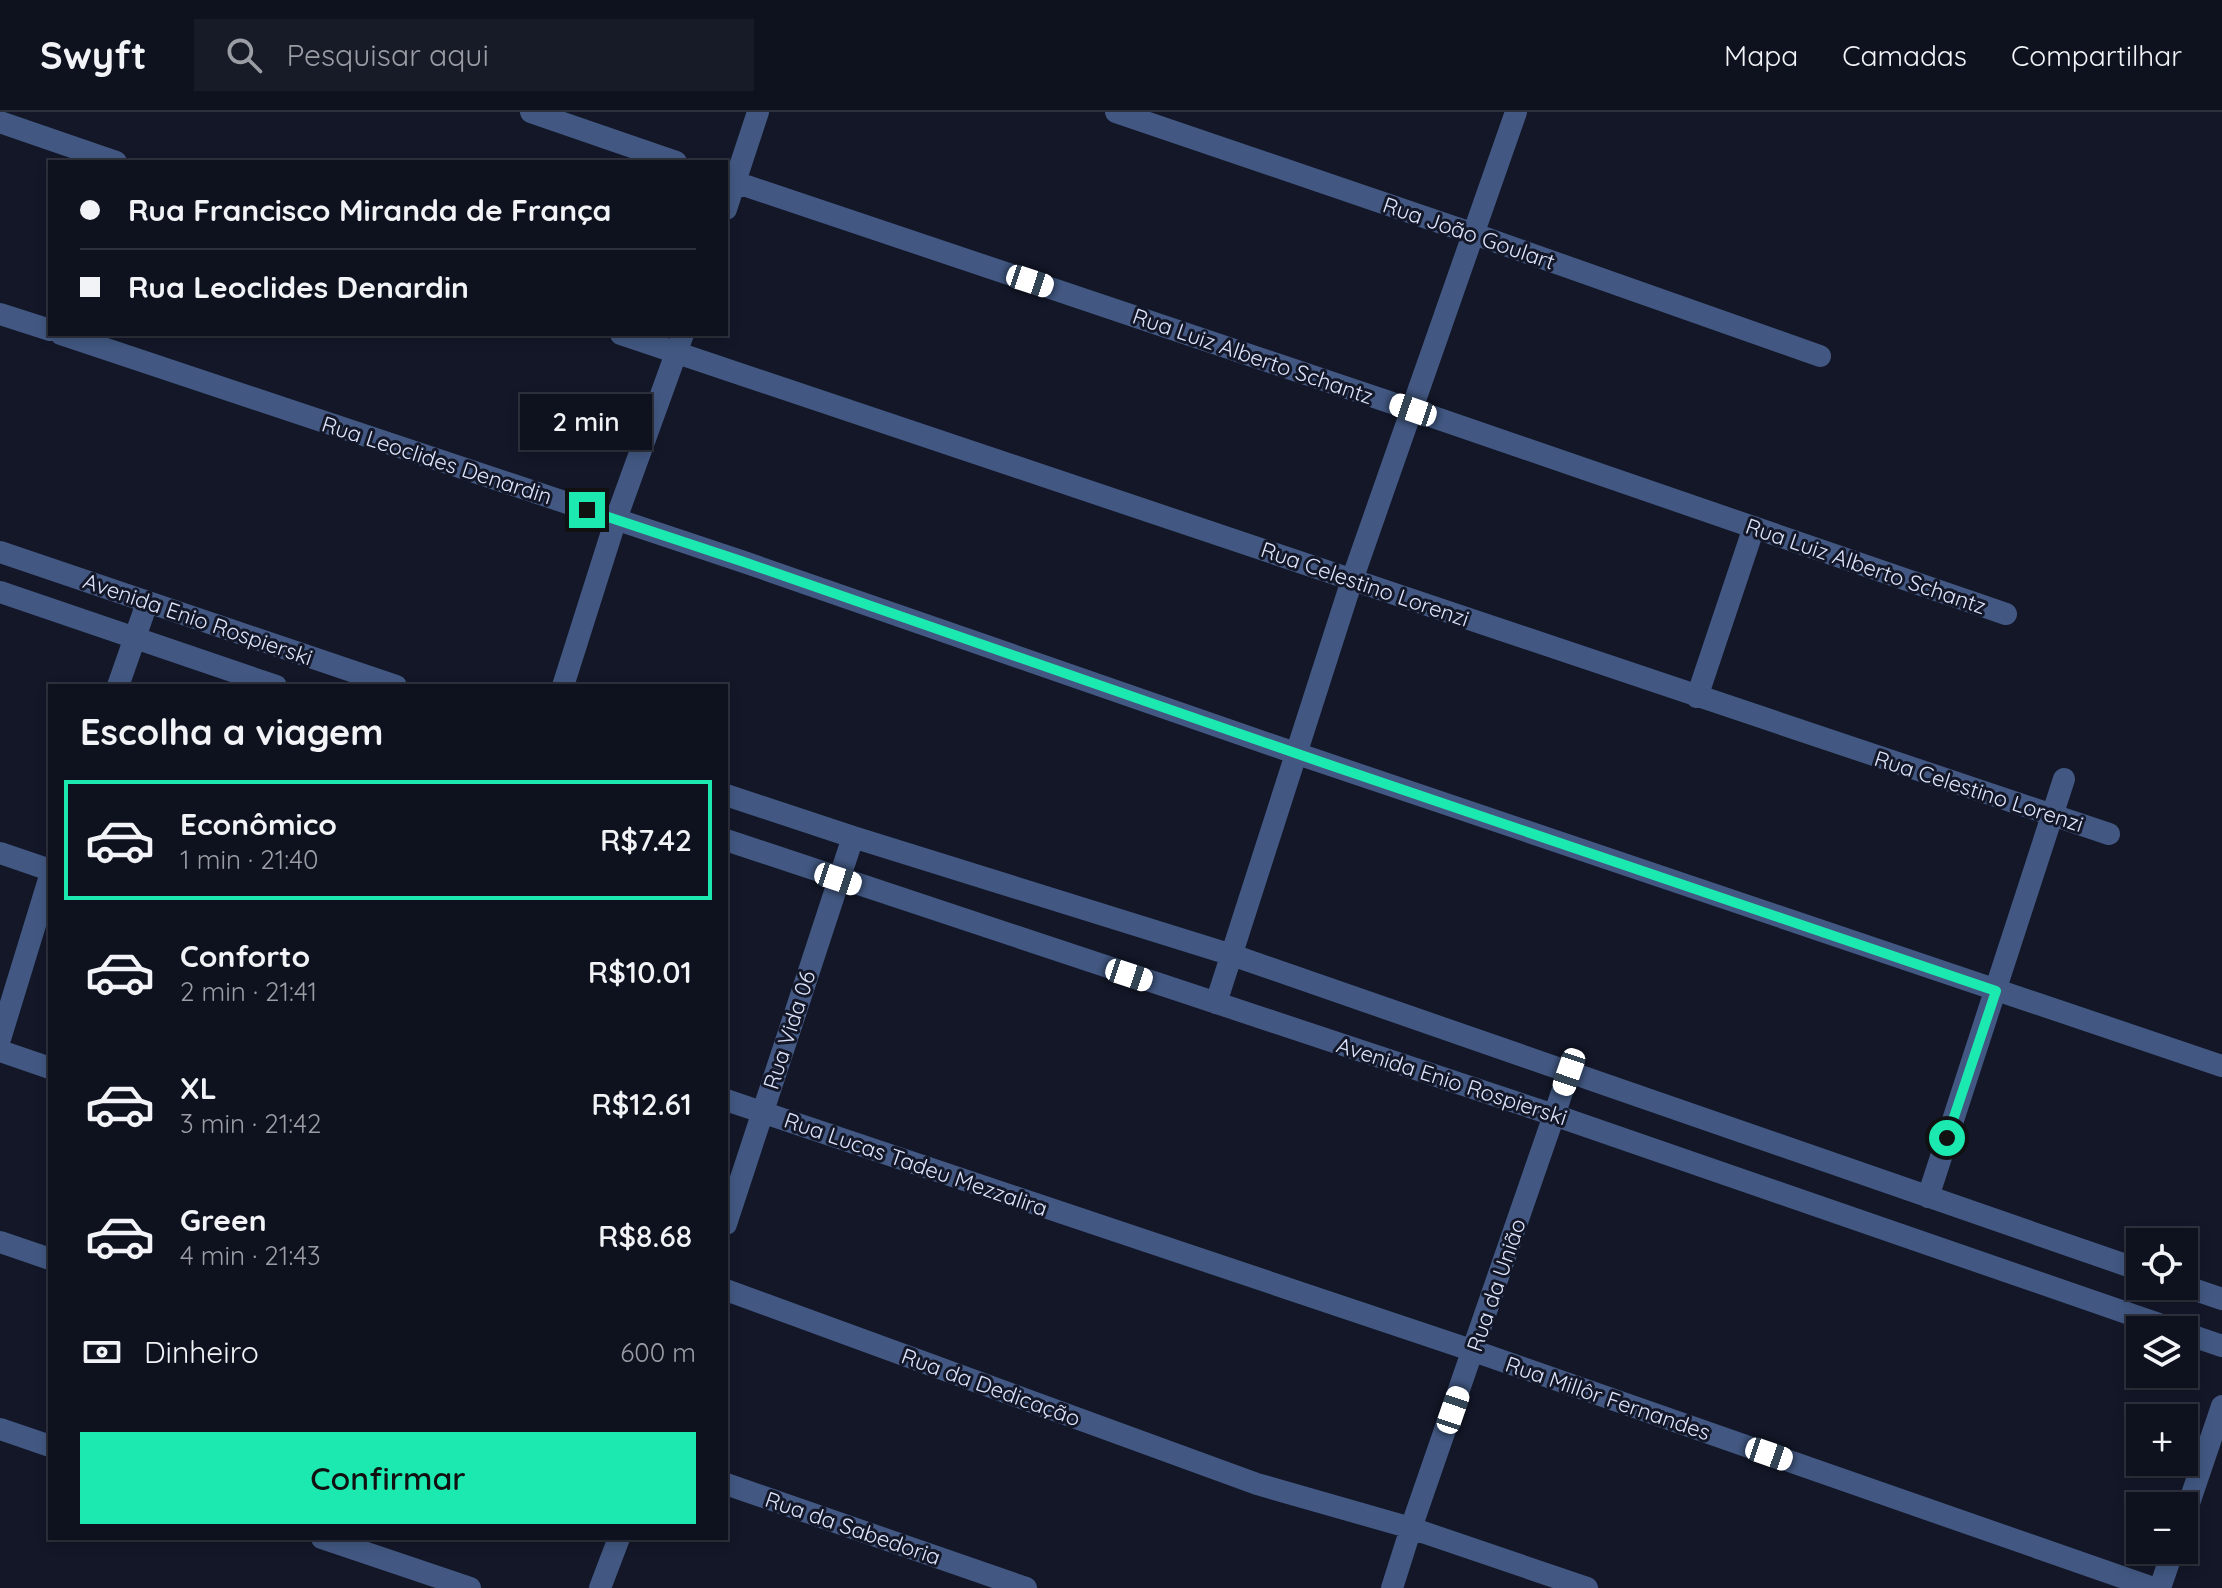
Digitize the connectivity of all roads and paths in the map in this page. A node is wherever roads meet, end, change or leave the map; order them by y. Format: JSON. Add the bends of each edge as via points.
{"nodes":[{"id":1,"x":531,"y":112,"type":"edge"},
{"id":2,"x":758,"y":112,"type":"edge"},
{"id":3,"x":1116,"y":112,"type":"edge"},
{"id":4,"x":1516,"y":112,"type":"edge"},
{"id":5,"x":0,"y":122,"type":"edge"},
{"id":6,"x":110,"y":160,"type":"edge"},
{"id":7,"x":670,"y":160,"type":"edge"},
{"id":8,"x":730,"y":181,"type":"edge"},
{"id":9,"x":1474,"y":234,"type":"junction"},
{"id":10,"x":0,"y":314,"type":"edge"},
{"id":11,"x":48,"y":329,"type":"edge"},
{"id":12,"x":67,"y":336,"type":"edge"},
{"id":13,"x":633,"y":336,"type":"edge"},
{"id":14,"x":680,"y":344,"type":"edge"},
{"id":15,"x":1820,"y":356,"type":"dead end"},
{"id":16,"x":1413,"y":410,"type":"junction"},
{"id":17,"x":616,"y":519,"type":"junction"},
{"id":18,"x":1754,"y":527,"type":"junction"},
{"id":19,"x":0,"y":552,"type":"edge"},
{"id":20,"x":1352,"y":580,"type":"junction"},
{"id":21,"x":0,"y":592,"type":"edge"},
{"id":22,"x":147,"y":603,"type":"junction"},
{"id":23,"x":2006,"y":614,"type":"dead end"},
{"id":24,"x":135,"y":638,"type":"junction"},
{"id":25,"x":119,"y":684,"type":"edge"},
{"id":26,"x":270,"y":684,"type":"edge"},
{"id":27,"x":390,"y":684,"type":"edge"},
{"id":28,"x":564,"y":684,"type":"edge"},
{"id":29,"x":1697,"y":697,"type":"junction"},
{"id":30,"x":1295,"y":753,"type":"junction"},
{"id":31,"x":2064,"y":779,"type":"dead end"},
{"id":32,"x":728,"y":796,"type":"edge"},
{"id":33,"x":2052,"y":815,"type":"junction"},
{"id":34,"x":2109,"y":834,"type":"dead end"},
{"id":35,"x":853,"y":837,"type":"junction"},
{"id":36,"x":728,"y":841,"type":"edge"},
{"id":37,"x":0,"y":853,"type":"edge"},
{"id":38,"x":48,"y":872,"type":"edge"},
{"id":39,"x":838,"y":879,"type":"junction"},
{"id":40,"x":48,"y":880,"type":"edge"},
{"id":41,"x":1232,"y":955,"type":"junction"},
{"id":42,"x":1996,"y":991,"type":"junction"},
{"id":43,"x":1216,"y":1003,"type":"junction"},
{"id":44,"x":0,"y":1039,"type":"edge"},
{"id":45,"x":0,"y":1051,"type":"edge"},
{"id":46,"x":2222,"y":1066,"type":"edge"},
{"id":47,"x":48,"y":1067,"type":"edge"},
{"id":48,"x":1569,"y":1072,"type":"junction"},
{"id":49,"x":728,"y":1101,"type":"edge"},
{"id":50,"x":762,"y":1112,"type":"junction"},
{"id":51,"x":1554,"y":1115,"type":"junction"},
{"id":52,"x":1928,"y":1197,"type":"junction"},
{"id":53,"x":1061,"y":1213,"type":"joint"},
{"id":54,"x":728,"y":1218,"type":"edge"},
{"id":55,"x":0,"y":1242,"type":"edge"},
{"id":56,"x":48,"y":1258,"type":"edge"},
{"id":57,"x":2126,"y":1265,"type":"edge"},
{"id":58,"x":728,"y":1291,"type":"edge"},
{"id":59,"x":2198,"y":1291,"type":"edge"},
{"id":60,"x":2222,"y":1299,"type":"edge"},
{"id":61,"x":2135,"y":1316,"type":"edge"},
{"id":62,"x":2198,"y":1338,"type":"edge"},
{"id":63,"x":2222,"y":1346,"type":"edge"},
{"id":64,"x":1474,"y":1351,"type":"junction"},
{"id":65,"x":2222,"y":1406,"type":"edge"},
{"id":66,"x":0,"y":1429,"type":"edge"},
{"id":67,"x":48,"y":1445,"type":"edge"},
{"id":68,"x":728,"y":1485,"type":"edge"},
{"id":69,"x":2193,"y":1492,"type":"edge"},
{"id":70,"x":1411,"y":1528,"type":"junction"},
{"id":71,"x":328,"y":1540,"type":"edge"},
{"id":72,"x":618,"y":1540,"type":"edge"},
{"id":73,"x":2168,"y":1564,"type":"edge"},
{"id":74,"x":470,"y":1588,"type":"edge"},
{"id":75,"x":600,"y":1588,"type":"edge"},
{"id":76,"x":1026,"y":1588,"type":"edge"},
{"id":77,"x":1392,"y":1588,"type":"edge"},
{"id":78,"x":1587,"y":1588,"type":"edge"},
{"id":79,"x":2153,"y":1588,"type":"edge"},
{"id":80,"x":2160,"y":1588,"type":"edge"}],
"edges":[{"from":1,"to":7,"type":"street"},
{"from":2,"to":8,"type":"street"},
{"from":3,"to":9,"type":"street","name":"Rua João Goulart"},
{"from":4,"to":9,"type":"street"},
{"from":5,"to":6,"type":"street"},
{"from":8,"to":16,"type":"street","name":"Rua Luiz Alberto Schantz"},
{"from":9,"to":15,"type":"street","name":"Rua João Goulart"},
{"from":9,"to":16,"type":"street"},
{"from":10,"to":11,"type":"street"},
{"from":12,"to":17,"type":"street","name":"Rua Leoclides Denardin"},
{"from":13,"to":14,"type":"street","name":"Rua Celestino Lorenzi"},
{"from":14,"to":17,"type":"street"},
{"from":14,"to":20,"type":"street","name":"Rua Celestino Lorenzi"},
{"from":16,"to":18,"type":"street","name":"Rua Luiz Alberto Schantz"},
{"from":16,"to":20,"type":"street"},
{"from":17,"to":28,"type":"street"},
{"from":17,"to":30,"type":"street","name":"Rua Leoclides Denardin"},
{"from":18,"to":23,"type":"street","name":"Rua Luiz Alberto Schantz"},
{"from":18,"to":29,"type":"street"},
{"from":19,"to":22,"type":"street","name":"Avenida Enio Rospierski"},
{"from":20,"to":29,"type":"street","name":"Rua Celestino Lorenzi"},
{"from":20,"to":30,"type":"street"},
{"from":21,"to":24,"type":"street","name":"Avenida Enio Rospierski"},
{"from":22,"to":24,"type":"street"},
{"from":22,"to":27,"type":"street","name":"Avenida Enio Rospierski"},
{"from":24,"to":25,"type":"street"},
{"from":24,"to":26,"type":"street","name":"Avenida Enio Rospierski"},
{"from":29,"to":33,"type":"street","name":"Rua Celestino Lorenzi"},
{"from":30,"to":41,"type":"street"},
{"from":30,"to":42,"type":"street","name":"Rua Leoclides Denardin"},
{"from":31,"to":33,"type":"street"},
{"from":32,"to":35,"type":"street","name":"Avenida Enio Rospierski"},
{"from":33,"to":34,"type":"street","name":"Rua Celestino Lorenzi"},
{"from":33,"to":42,"type":"street"},
{"from":35,"to":39,"type":"street","name":"Rua Vida 06"},
{"from":35,"to":41,"type":"street","name":"Avenida Enio Rospierski"},
{"from":36,"to":39,"type":"street","name":"Avenida Enio Rospierski"},
{"from":37,"to":38,"type":"street"},
{"from":39,"to":43,"type":"street","name":"Avenida Enio Rospierski"},
{"from":39,"to":50,"type":"street","name":"Rua Vida 06"},
{"from":40,"to":44,"type":"street"},
{"from":41,"to":43,"type":"street"},
{"from":41,"to":48,"type":"street","name":"Avenida Enio Rospierski"},
{"from":42,"to":46,"type":"street","name":"Rua Leoclides Denardin"},
{"from":42,"to":52,"type":"street"},
{"from":43,"to":51,"type":"street","name":"Avenida Enio Rospierski"},
{"from":45,"to":47,"type":"street"},
{"from":48,"to":51,"type":"street","name":"Rua da União"},
{"from":48,"to":52,"type":"street","name":"Avenida Enio Rospierski"},
{"from":49,"to":50,"type":"street","name":"Rua Lucas Tadeu Mezzalira"},
{"from":50,"to":53,"type":"street","name":"Rua Lucas Tadeu Mezzalira"},
{"from":50,"to":54,"type":"street","name":"Rua Vida 06"},
{"from":51,"to":61,"type":"street","name":"Avenida Enio Rospierski"},
{"from":51,"to":64,"type":"street","name":"Rua da União"},
{"from":52,"to":57,"type":"street","name":"Avenida Enio Rospierski"},
{"from":53,"to":64,"type":"street","name":"Rua Millôr Fernandes"},
{"from":55,"to":56,"type":"street"},
{"from":58,"to":70,"type":"street","name":"Rua da Dedicação","via":[[1257,1484]]},
{"from":59,"to":60,"type":"street"},
{"from":62,"to":63,"type":"street"},
{"from":64,"to":70,"type":"street","name":"Rua da União"},
{"from":64,"to":79,"type":"street","name":"Rua Millôr Fernandes"},
{"from":65,"to":69,"type":"street"},
{"from":66,"to":67,"type":"street"},
{"from":68,"to":76,"type":"street","name":"Rua da Sabedoria"},
{"from":70,"to":77,"type":"street","name":"Rua da União"},
{"from":70,"to":78,"type":"street","name":"Rua da Dedicação"},
{"from":71,"to":74,"type":"street"},
{"from":72,"to":75,"type":"street"},
{"from":73,"to":80,"type":"street"}]}
